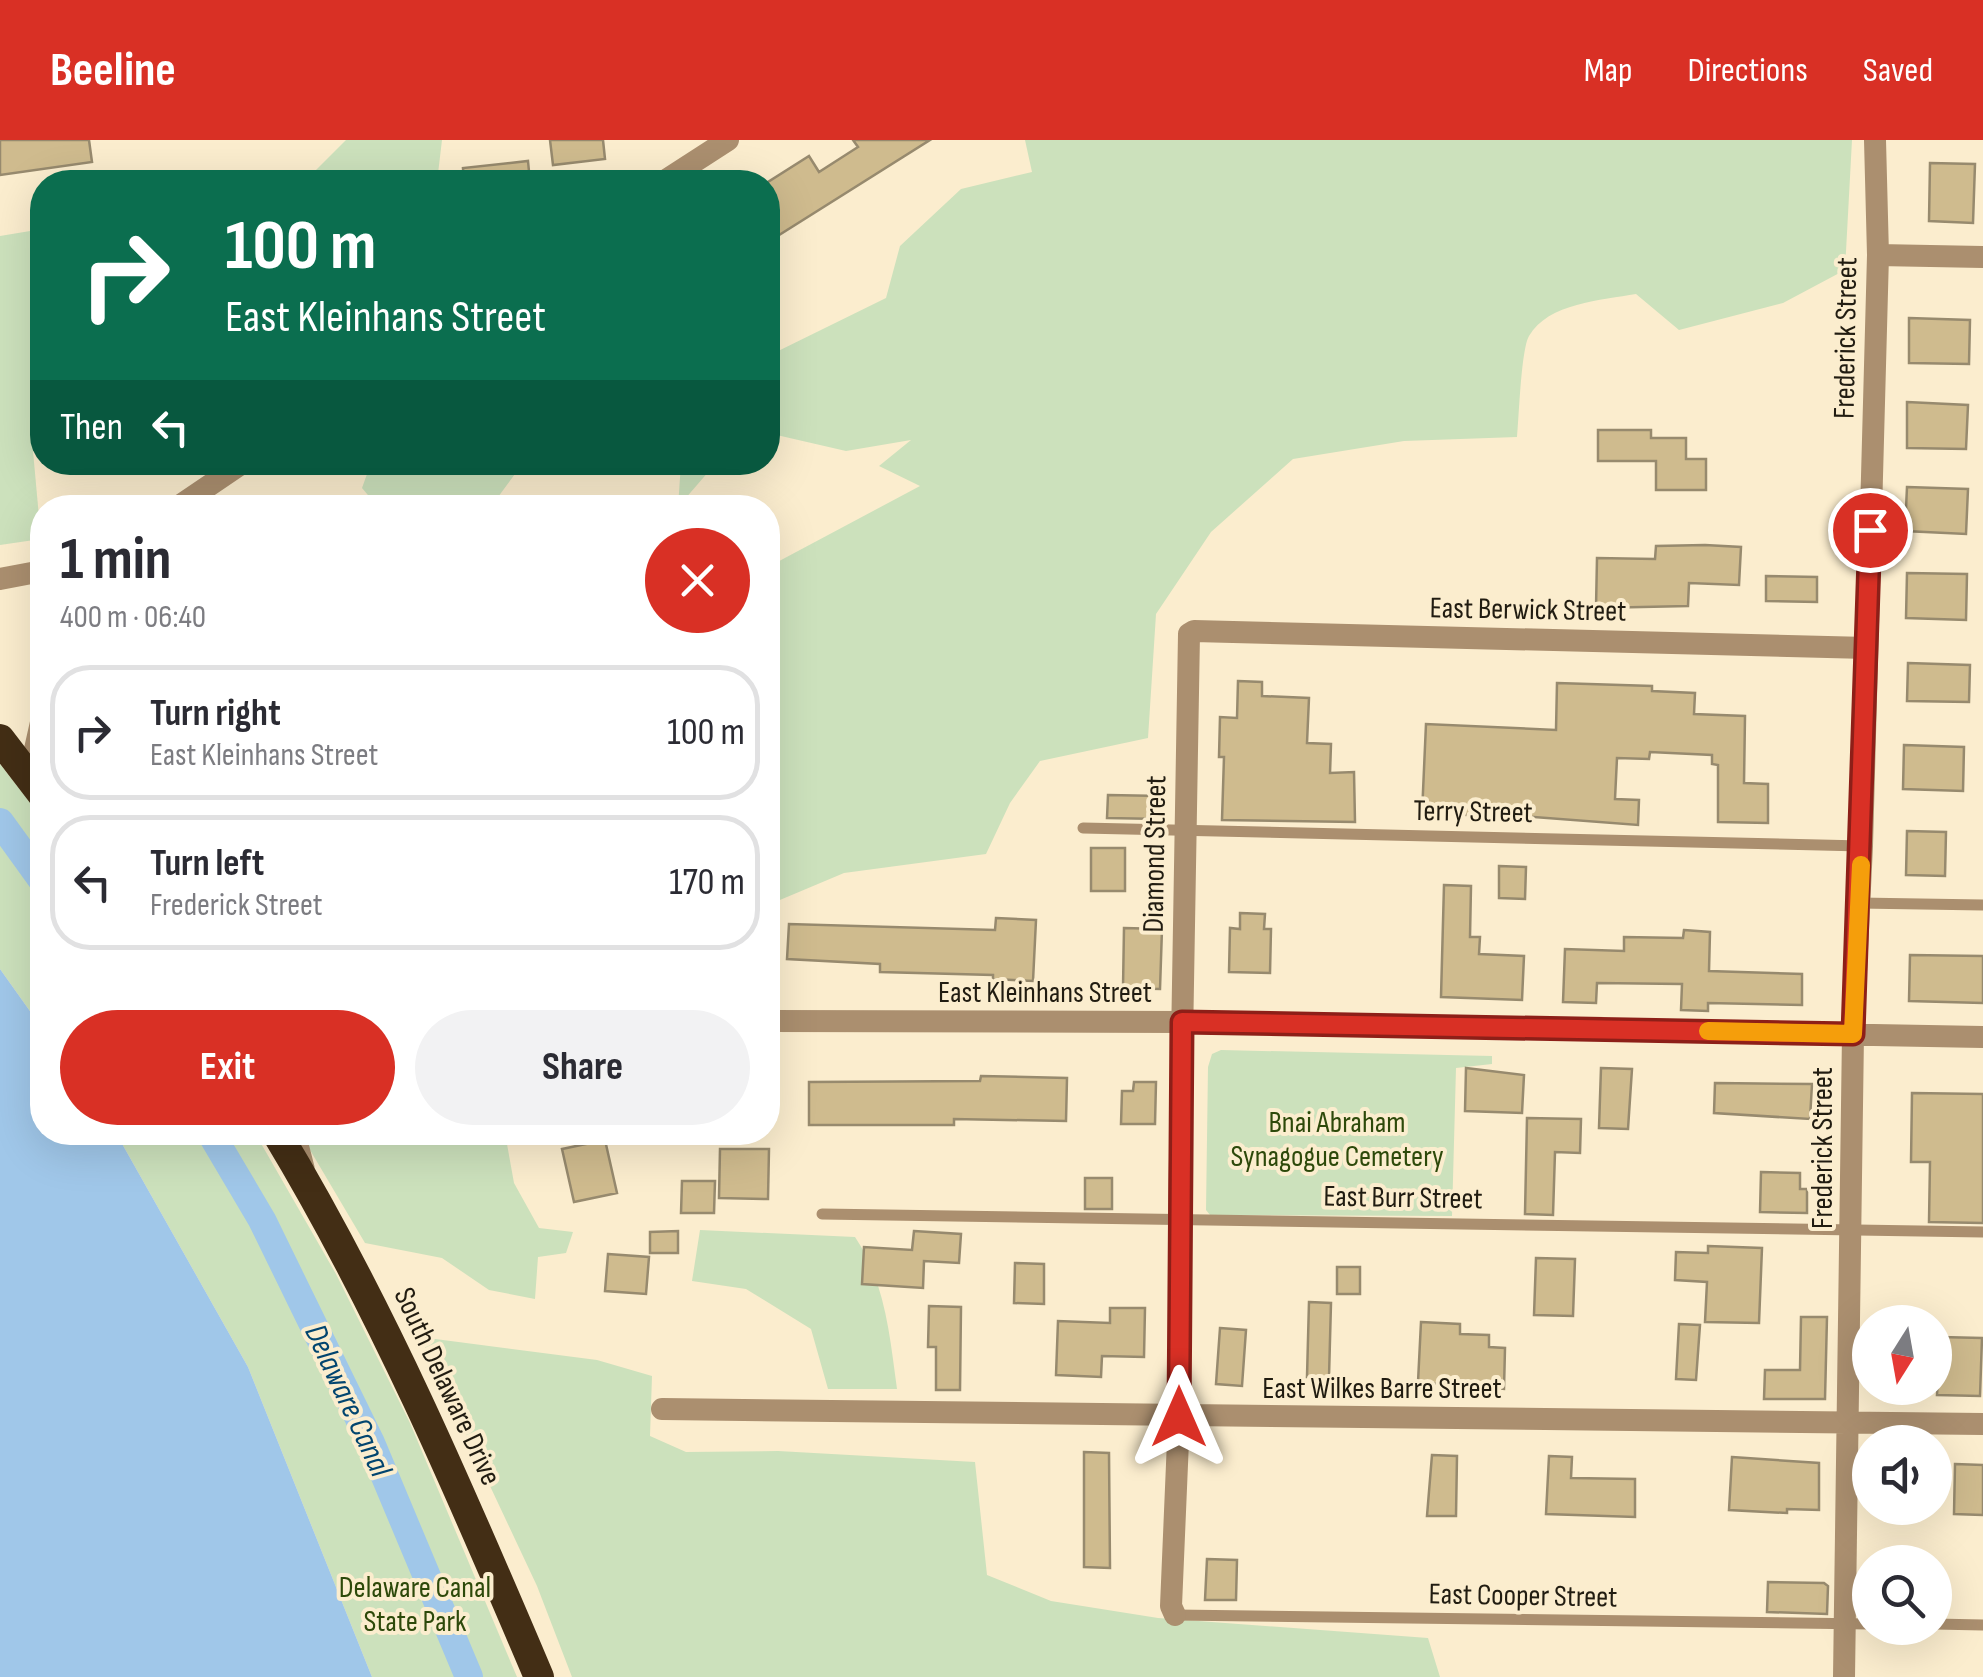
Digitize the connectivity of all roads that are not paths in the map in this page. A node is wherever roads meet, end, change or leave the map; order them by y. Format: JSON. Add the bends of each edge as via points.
{"nodes":[{"id":1,"x":1874,"y":140,"type":"edge"},
{"id":2,"x":711,"y":144,"type":"edge"},
{"id":3,"x":679,"y":170,"type":"edge"},
{"id":4,"x":1878,"y":255,"type":"junction"},
{"id":5,"x":1983,"y":257,"type":"edge"},
{"id":6,"x":225,"y":475,"type":"edge"},
{"id":7,"x":195,"y":495,"type":"edge"},
{"id":8,"x":30,"y":573,"type":"edge"},
{"id":9,"x":0,"y":579,"type":"edge"},
{"id":10,"x":1188,"y":634,"type":"joint"},
{"id":11,"x":1867,"y":648,"type":"junction"},
{"id":12,"x":0,"y":739,"type":"edge"},
{"id":13,"x":30,"y":777,"type":"edge"},
{"id":14,"x":1083,"y":828,"type":"dead end"},
{"id":15,"x":1184,"y":829,"type":"junction"},
{"id":16,"x":1862,"y":846,"type":"junction"},
{"id":17,"x":1859,"y":903,"type":"junction"},
{"id":18,"x":1983,"y":905,"type":"edge"},
{"id":19,"x":780,"y":1021,"type":"edge"},
{"id":20,"x":1182,"y":1022,"type":"junction"},
{"id":21,"x":1853,"y":1034,"type":"junction"},
{"id":22,"x":1983,"y":1037,"type":"edge"},
{"id":23,"x":284,"y":1145,"type":"edge"},
{"id":24,"x":303,"y":1145,"type":"edge"},
{"id":25,"x":316,"y":1200,"type":"junction"},
{"id":26,"x":822,"y":1214,"type":"dead end"},
{"id":27,"x":1178,"y":1218,"type":"junction"},
{"id":28,"x":1852,"y":1230,"type":"junction"},
{"id":29,"x":1983,"y":1232,"type":"edge"},
{"id":30,"x":662,"y":1410,"type":"dead end"},
{"id":31,"x":1179,"y":1417,"type":"junction"},
{"id":32,"x":1850,"y":1420,"type":"junction"},
{"id":33,"x":1983,"y":1424,"type":"edge"},
{"id":34,"x":1175,"y":1615,"type":"joint"},
{"id":35,"x":1845,"y":1623,"type":"junction"},
{"id":36,"x":1852,"y":1623,"type":"edge"},
{"id":37,"x":1952,"y":1624,"type":"edge"},
{"id":38,"x":1983,"y":1625,"type":"edge"},
{"id":39,"x":540,"y":1677,"type":"edge"},
{"id":40,"x":1844,"y":1677,"type":"edge"}],
"edges":[{"from":1,"to":4,"type":"street","name":"Frederick Street"},
{"from":2,"to":3,"type":"street"},
{"from":4,"to":5,"type":"street"},
{"from":4,"to":11,"type":"street","name":"Frederick Street"},
{"from":6,"to":7,"type":"street"},
{"from":8,"to":9,"type":"street"},
{"from":10,"to":11,"type":"street","name":"East Berwick Street"},
{"from":10,"to":15,"type":"street","name":"Diamond Street"},
{"from":11,"to":16,"type":"street","name":"Frederick Street"},
{"from":12,"to":13,"type":"highway"},
{"from":14,"to":15,"type":"lane","name":"Terry Street"},
{"from":15,"to":16,"type":"lane","name":"Terry Street"},
{"from":15,"to":20,"type":"street","name":"Diamond Street"},
{"from":16,"to":17,"type":"street","name":"Frederick Street"},
{"from":17,"to":18,"type":"lane"},
{"from":17,"to":21,"type":"street","name":"Frederick Street"},
{"from":19,"to":20,"type":"street","name":"East Kleinhans Street"},
{"from":20,"to":21,"type":"street","name":"East Kleinhans Street"},
{"from":20,"to":27,"type":"street","name":"Diamond Street"},
{"from":21,"to":22,"type":"street","name":"East Kleinhans Street"},
{"from":21,"to":28,"type":"street","name":"Frederick Street"},
{"from":23,"to":25,"type":"highway","name":"South Delaware Drive"},
{"from":24,"to":25,"type":"lane"},
{"from":25,"to":39,"type":"highway","name":"South Delaware Drive","via":[[422,1408]]},
{"from":26,"to":27,"type":"lane","name":"East Burr Street"},
{"from":27,"to":28,"type":"lane","name":"East Burr Street"},
{"from":27,"to":31,"type":"street","name":"Diamond Street"},
{"from":28,"to":29,"type":"lane","name":"East Burr Street"},
{"from":28,"to":32,"type":"street","name":"Frederick Street"},
{"from":30,"to":31,"type":"street","name":"East Wilkes Barre Street"},
{"from":31,"to":32,"type":"street","name":"East Wilkes Barre Street"},
{"from":31,"to":34,"type":"street","name":"Diamond Street"},
{"from":32,"to":33,"type":"street","name":"East Wilkes Barre Street"},
{"from":32,"to":35,"type":"street","name":"Frederick Street"},
{"from":34,"to":35,"type":"lane","name":"East Cooper Street"},
{"from":35,"to":36,"type":"lane","name":"East Cooper Street"},
{"from":35,"to":40,"type":"street","name":"Frederick Street"},
{"from":37,"to":38,"type":"lane"}]}
